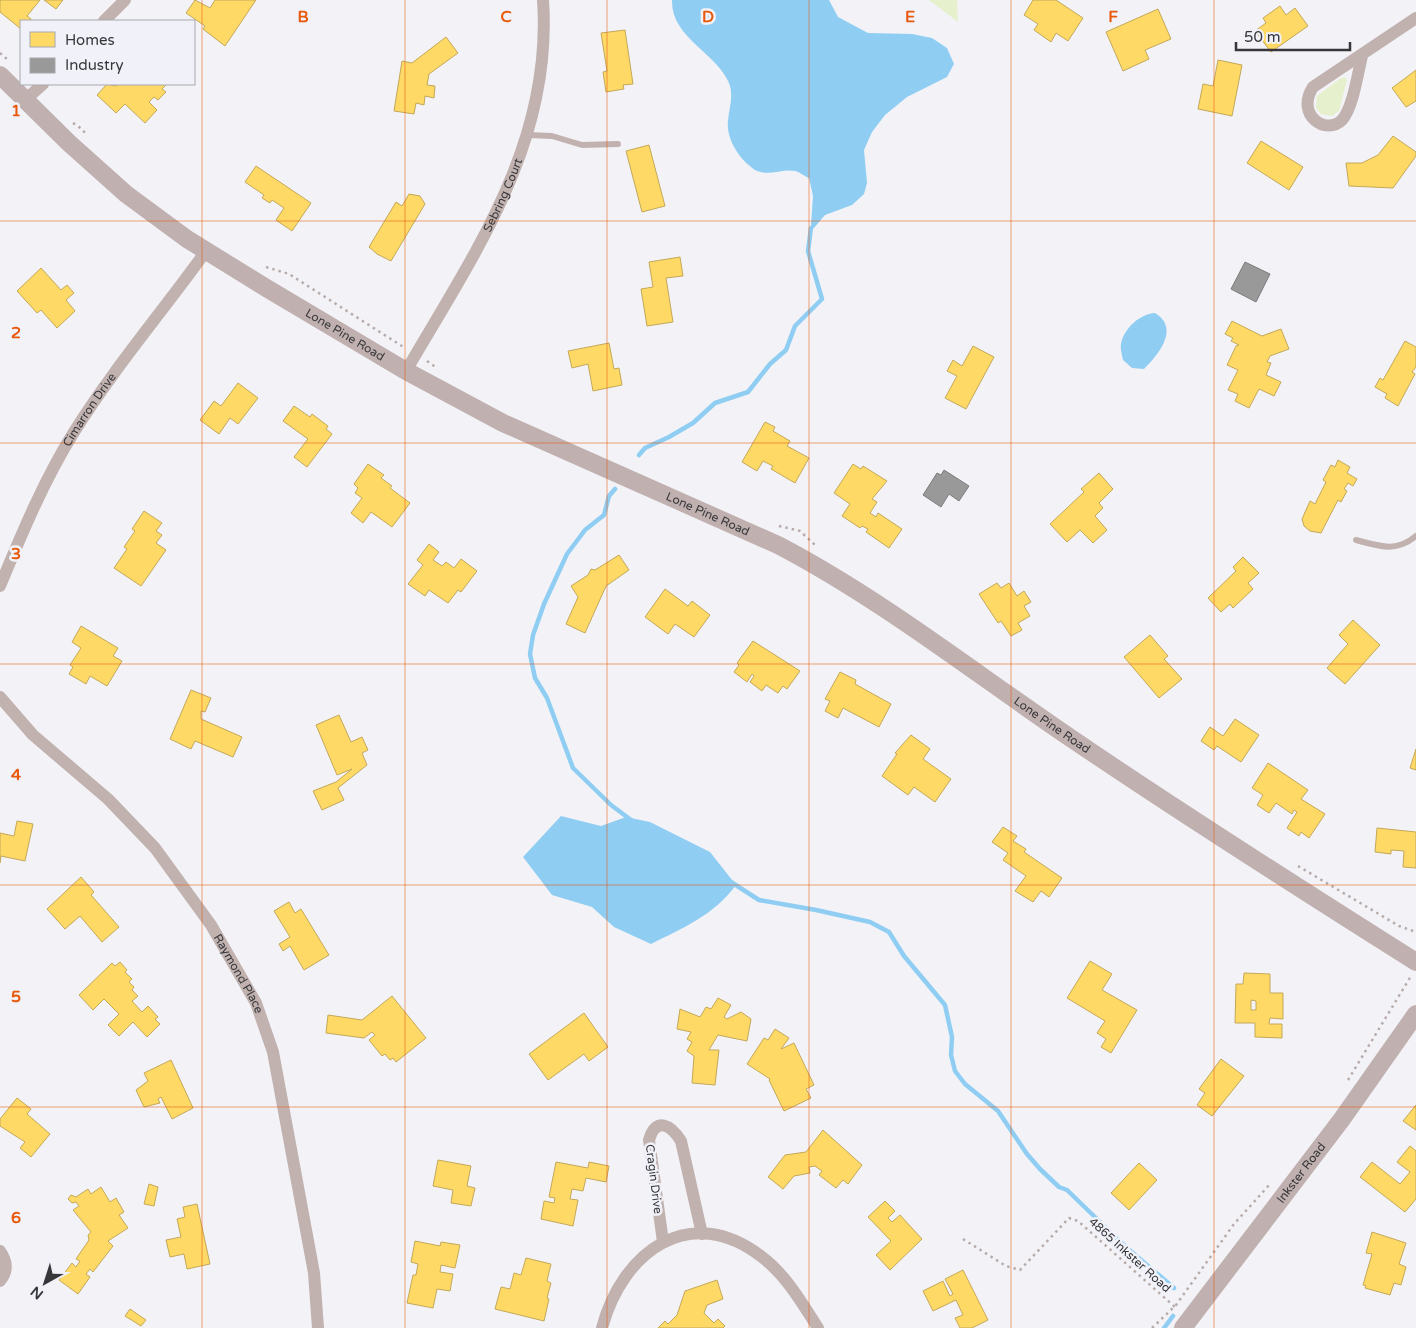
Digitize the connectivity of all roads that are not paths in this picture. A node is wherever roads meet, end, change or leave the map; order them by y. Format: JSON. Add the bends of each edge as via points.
{"nodes":[{"id":1,"x":125,"y":0,"type":"edge"},
{"id":2,"x":543,"y":0,"type":"edge"},
{"id":3,"x":1416,"y":18,"type":"edge"},
{"id":4,"x":105,"y":20,"type":"edge"},
{"id":5,"x":1362,"y":56,"type":"junction"},
{"id":6,"x":0,"y":75,"type":"edge"},
{"id":7,"x":41,"y":85,"type":"edge"},
{"id":8,"x":25,"y":100,"type":"junction"},
{"id":9,"x":528,"y":135,"type":"junction"},
{"id":10,"x":618,"y":144,"type":"dead end"},
{"id":11,"x":206,"y":251,"type":"junction"},
{"id":12,"x":406,"y":371,"type":"junction"},
{"id":13,"x":1416,"y":536,"type":"edge"},
{"id":14,"x":1356,"y":540,"type":"dead end"},
{"id":15,"x":0,"y":586,"type":"edge"},
{"id":16,"x":0,"y":697,"type":"edge"},
{"id":17,"x":1414,"y":967,"type":"edge"},
{"id":18,"x":1416,"y":1014,"type":"edge"},
{"id":19,"x":702,"y":1234,"type":"junction"},
{"id":20,"x":663,"y":1242,"type":"junction"},
{"id":21,"x":0,"y":1251,"type":"edge"},
{"id":22,"x":0,"y":1281,"type":"edge"},
{"id":23,"x":1186,"y":1324,"type":"edge"},
{"id":24,"x":318,"y":1328,"type":"edge"},
{"id":25,"x":602,"y":1328,"type":"edge"},
{"id":26,"x":818,"y":1328,"type":"edge"}],
"edges":[{"from":1,"to":4,"type":"street"},
{"from":2,"to":9,"type":"street","name":"Sebring Court","via":[[542,62]]},
{"from":3,"to":5,"type":"street"},
{"from":5,"to":5,"type":"street","via":[[1349,106],[1341,120],[1335,125],[1315,120],[1306,100],[1313,87]]},
{"from":6,"to":8,"type":"street","name":"Lone Pine Road"},
{"from":7,"to":8,"type":"street"},
{"from":8,"to":11,"type":"street","name":"Lone Pine Road","via":[[126,194]]},
{"from":9,"to":10,"type":"lane","via":[[552,136],[582,145]]},
{"from":9,"to":12,"type":"street","name":"Sebring Court","via":[[498,213]]},
{"from":11,"to":12,"type":"street","name":"Lone Pine Road"},
{"from":11,"to":15,"type":"street","name":"Cimarron Drive","via":[[74,432],[46,483]]},
{"from":12,"to":17,"type":"street","name":"Lone Pine Road","via":[[503,423],[814,564]]},
{"from":13,"to":14,"type":"lane","via":[[1404,545],[1392,548]]},
{"from":16,"to":24,"type":"street","name":"Raymond Place","via":[[33,735],[108,798],[155,848],[211,925],[256,1003],[273,1052],[313,1265]]},
{"from":18,"to":23,"type":"street","name":"Inkster Road"},
{"from":19,"to":20,"type":"street"},
{"from":19,"to":20,"type":"street","name":"Cragin Drive","via":[[680,1141],[674,1129],[658,1127],[651,1131],[649,1140]]},
{"from":19,"to":26,"type":"street","via":[[737,1242],[763,1257],[789,1285]]},
{"from":20,"to":25,"type":"street","via":[[652,1248],[626,1275]]},
{"from":21,"to":22,"type":"street","via":[[7,1266]]}]}
